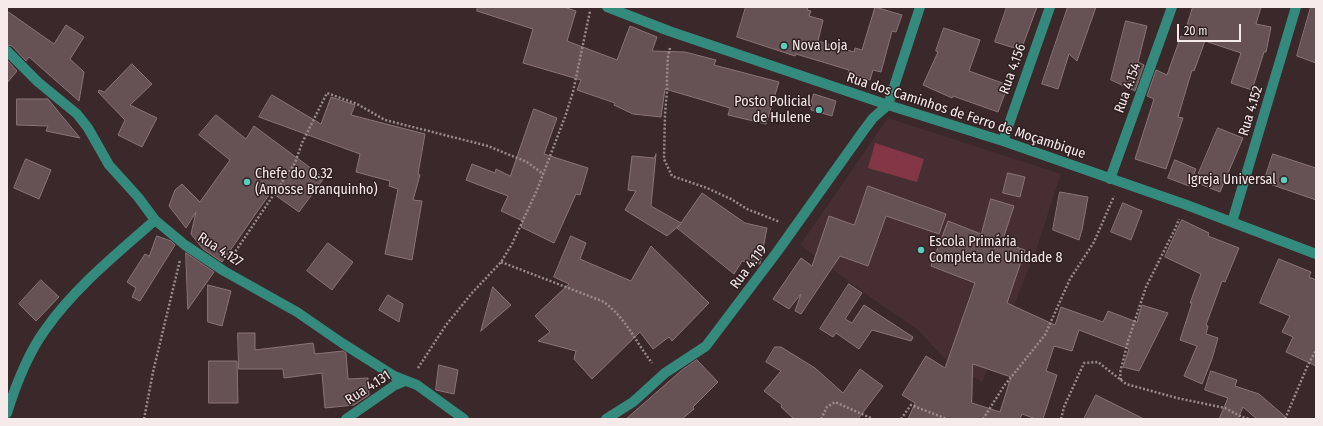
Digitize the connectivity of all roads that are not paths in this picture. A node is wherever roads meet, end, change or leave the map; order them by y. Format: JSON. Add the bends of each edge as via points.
{"nodes":[{"id":1,"x":607,"y":7,"type":"edge"},
{"id":2,"x":920,"y":7,"type":"edge"},
{"id":3,"x":1050,"y":7,"type":"edge"},
{"id":4,"x":1172,"y":7,"type":"edge"},
{"id":5,"x":1296,"y":7,"type":"edge"},
{"id":6,"x":7,"y":51,"type":"edge"},
{"id":7,"x":888,"y":105,"type":"junction"},
{"id":8,"x":1002,"y":141,"type":"junction"},
{"id":9,"x":1110,"y":179,"type":"junction"},
{"id":10,"x":155,"y":220,"type":"junction"},
{"id":11,"x":1232,"y":222,"type":"junction"},
{"id":12,"x":1316,"y":254,"type":"edge"},
{"id":13,"x":405,"y":381,"type":"junction"},
{"id":14,"x":7,"y":413,"type":"edge"},
{"id":15,"x":346,"y":419,"type":"edge"},
{"id":16,"x":464,"y":419,"type":"edge"},
{"id":17,"x":606,"y":419,"type":"edge"}],
"edges":[{"from":1,"to":7,"type":"street","name":"Rua dos Caminhos de Ferro de Moçambique"},
{"from":2,"to":7,"type":"street"},
{"from":3,"to":8,"type":"street","name":"Rua 4.156"},
{"from":4,"to":9,"type":"street","name":"Rua 4.154"},
{"from":5,"to":11,"type":"street","name":"Rua 4.152"},
{"from":6,"to":10,"type":"street","name":"Rua 4.127","via":[[38,82],[77,114],[88,128],[109,166]]},
{"from":7,"to":8,"type":"street","name":"Rua dos Caminhos de Ferro de Moçambique"},
{"from":7,"to":17,"type":"street","name":"Rua 4.119","via":[[873,118],[794,230],[706,346],[665,373],[633,402]]},
{"from":8,"to":9,"type":"street","name":"Rua dos Caminhos de Ferro de Moçambique"},
{"from":9,"to":11,"type":"street","name":"Rua dos Caminhos de Ferro de Moçambique"},
{"from":10,"to":13,"type":"street","name":"Rua 4.127","via":[[185,245],[224,271],[297,312]]},
{"from":10,"to":14,"type":"street","via":[[76,293],[45,330],[23,369]]},
{"from":11,"to":12,"type":"street","name":"Rua dos Caminhos de Ferro de Moçambique"},
{"from":13,"to":15,"type":"street","name":"Rua 4.131"},
{"from":13,"to":16,"type":"street","name":"Rua 4.127","via":[[417,385]]}]}
